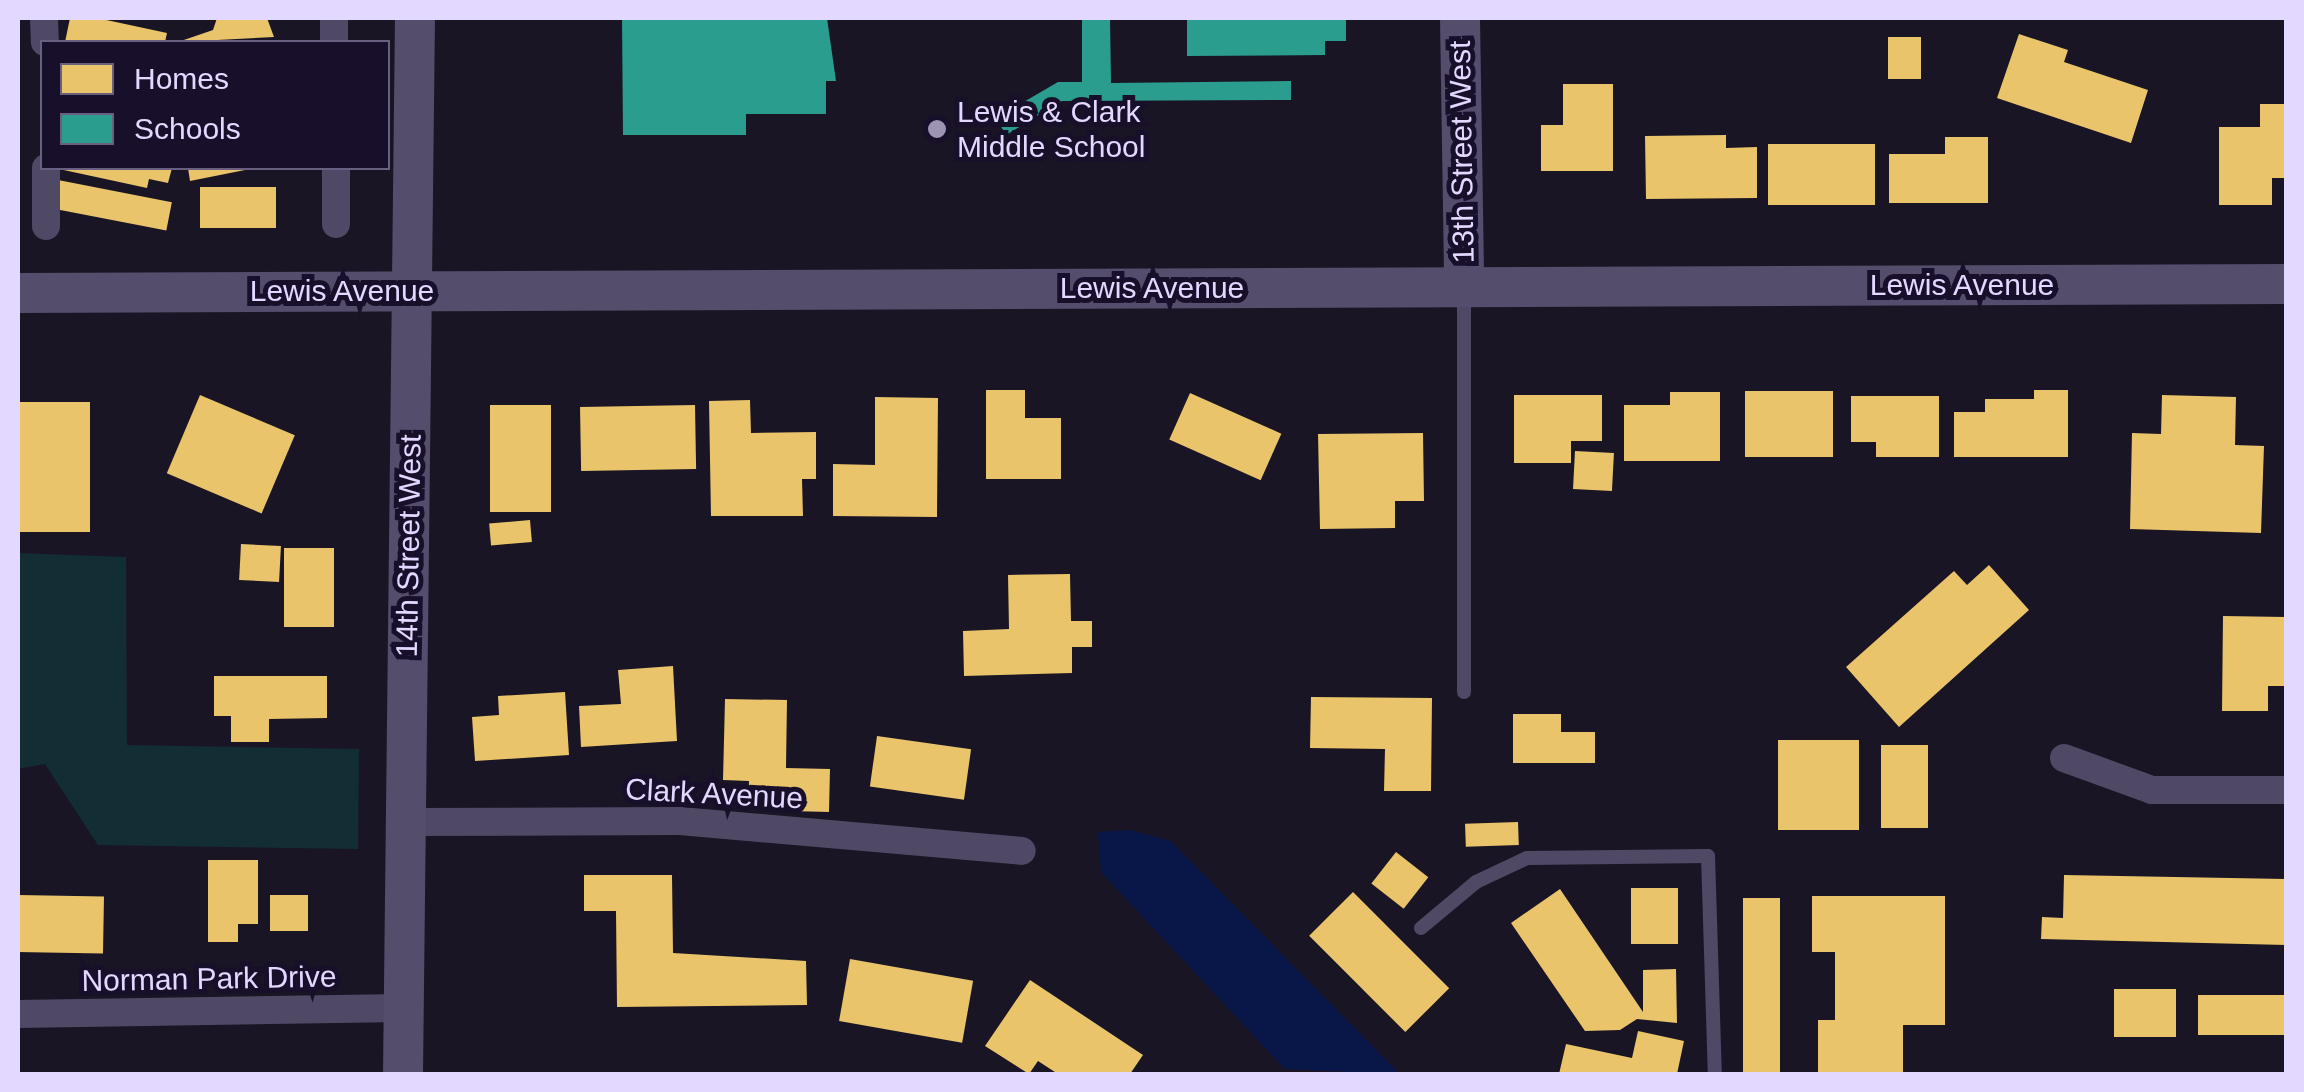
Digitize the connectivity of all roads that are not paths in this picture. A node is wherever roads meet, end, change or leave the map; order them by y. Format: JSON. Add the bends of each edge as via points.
{"nodes":[{"id":1,"x":415,"y":18,"type":"edge"},
{"id":2,"x":1460,"y":18,"type":"edge"},
{"id":3,"x":46,"y":170,"type":"edge"},
{"id":4,"x":336,"y":170,"type":"edge"},
{"id":5,"x":336,"y":224,"type":"dead end"},
{"id":6,"x":46,"y":226,"type":"dead end"},
{"id":7,"x":2286,"y":284,"type":"edge"},
{"id":8,"x":1464,"y":287,"type":"junction"},
{"id":9,"x":414,"y":291,"type":"junction"},
{"id":10,"x":18,"y":292,"type":"edge"},
{"id":11,"x":1464,"y":692,"type":"dead end"},
{"id":12,"x":2064,"y":758,"type":"dead end"},
{"id":13,"x":2286,"y":790,"type":"edge"},
{"id":14,"x":402,"y":822,"type":"junction"},
{"id":15,"x":1022,"y":851,"type":"dead end"},
{"id":16,"x":1421,"y":928,"type":"dead end"},
{"id":17,"x":402,"y":1008,"type":"junction"},
{"id":18,"x":18,"y":1014,"type":"edge"},
{"id":19,"x":403,"y":1074,"type":"edge"},
{"id":20,"x":1715,"y":1074,"type":"edge"}],
"edges":[{"from":1,"to":9,"type":"street","name":"14th Street West"},
{"from":2,"to":8,"type":"street","name":"13th Street West"},
{"from":3,"to":6,"type":"street"},
{"from":4,"to":5,"type":"street"},
{"from":7,"to":8,"type":"street","name":"Lewis Avenue"},
{"from":8,"to":9,"type":"street","name":"Lewis Avenue"},
{"from":8,"to":11,"type":"lane"},
{"from":9,"to":10,"type":"street","name":"Lewis Avenue"},
{"from":9,"to":14,"type":"street","name":"14th Street West"},
{"from":12,"to":13,"type":"street","via":[[2152,790]]},
{"from":14,"to":15,"type":"street","name":"Clark Avenue","via":[[680,820]]},
{"from":14,"to":17,"type":"street","name":"14th Street West"},
{"from":16,"to":20,"type":"lane","via":[[1476,882],[1527,858],[1708,856]]},
{"from":17,"to":18,"type":"street","name":"Norman Park Drive"},
{"from":17,"to":19,"type":"street","name":"14th Street West"}]}
